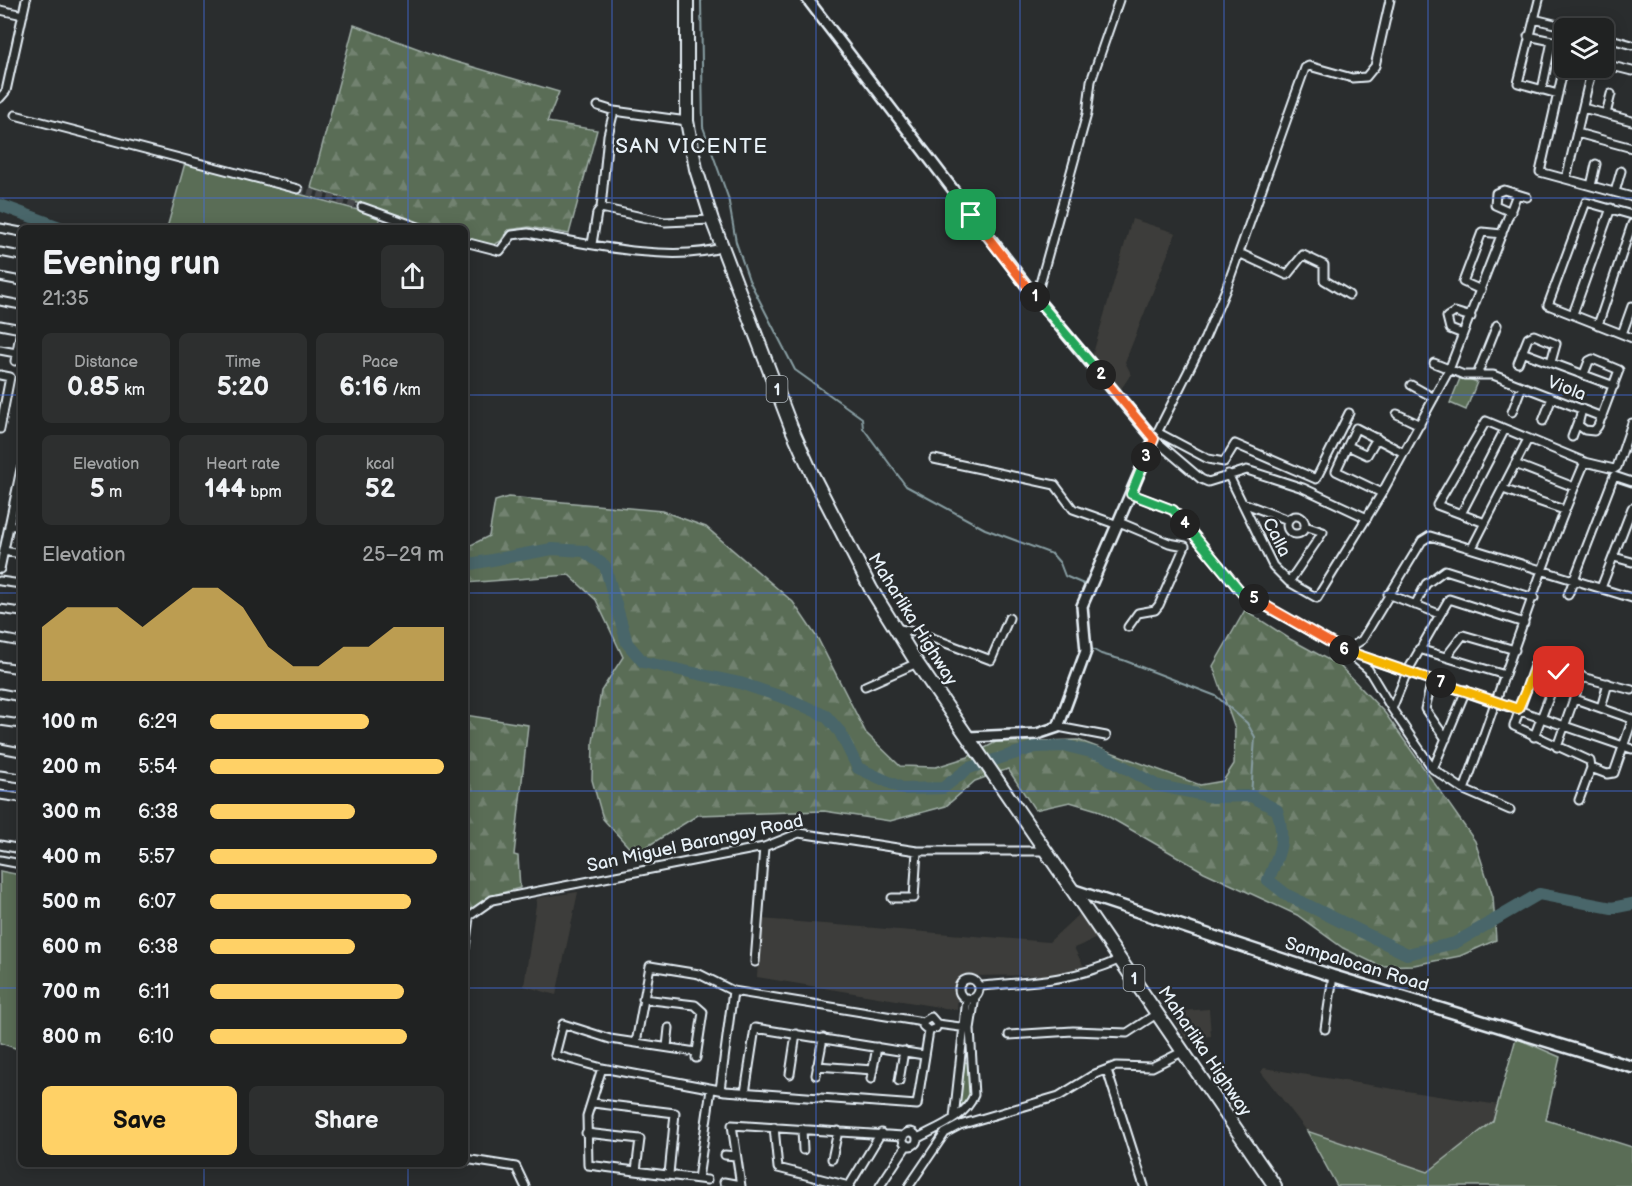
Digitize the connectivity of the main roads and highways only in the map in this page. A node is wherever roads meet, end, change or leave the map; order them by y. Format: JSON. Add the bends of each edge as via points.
{"nodes":[{"id":1,"x":687,"y":0,"type":"edge"},
{"id":2,"x":1073,"y":890,"type":"junction"},
{"id":3,"x":1632,"y":1067,"type":"edge"},
{"id":4,"x":1275,"y":1186,"type":"edge"}],
"edges":[{"from":1,"to":2,"type":"highway","name":"Maharlika Highway","number":"1","via":[[687,121],[696,169],[791,427],[871,589],[917,663]]},
{"from":2,"to":3,"type":"main road","name":"Sampalocan Road","via":[[1334,976]]},
{"from":2,"to":4,"type":"highway","name":"Maharlika Highway","number":"1"}]}
